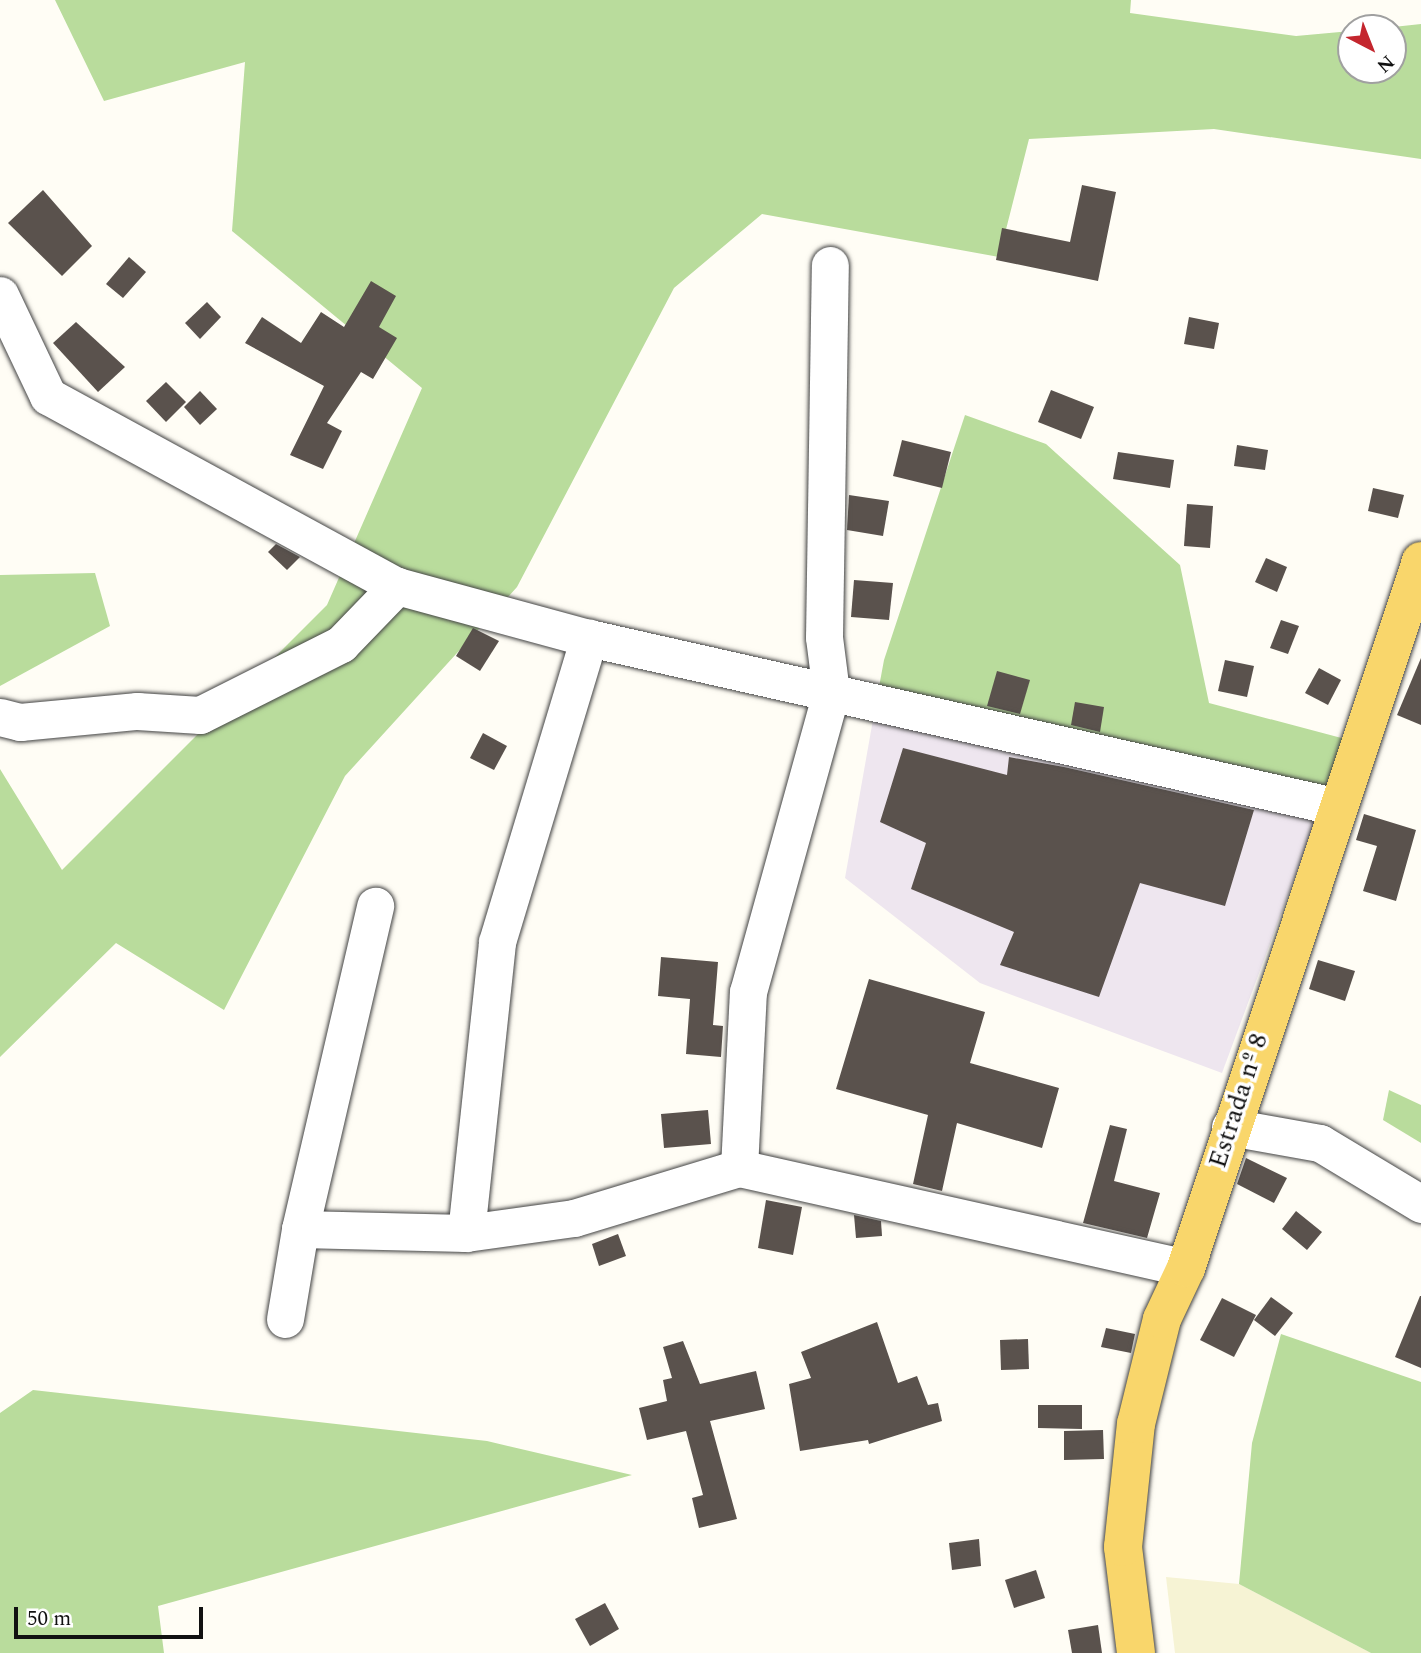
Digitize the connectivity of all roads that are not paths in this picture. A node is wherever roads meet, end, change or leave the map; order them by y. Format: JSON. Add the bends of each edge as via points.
{"nodes":[{"id":1,"x":831,"y":265,"type":"dead end"},
{"id":2,"x":0,"y":295,"type":"edge"},
{"id":3,"x":1421,"y":561,"type":"edge"},
{"id":4,"x":397,"y":586,"type":"junction"},
{"id":5,"x":589,"y":638,"type":"junction"},
{"id":6,"x":831,"y":692,"type":"junction"},
{"id":7,"x":0,"y":717,"type":"edge"},
{"id":8,"x":1338,"y":807,"type":"junction"},
{"id":9,"x":375,"y":906,"type":"dead end"},
{"id":10,"x":1230,"y":1127,"type":"junction"},
{"id":11,"x":739,"y":1167,"type":"junction"},
{"id":12,"x":1421,"y":1204,"type":"edge"},
{"id":13,"x":300,"y":1230,"type":"junction"},
{"id":14,"x":467,"y":1233,"type":"junction"},
{"id":15,"x":1185,"y":1268,"type":"junction"},
{"id":16,"x":285,"y":1319,"type":"dead end"},
{"id":17,"x":1136,"y":1653,"type":"edge"}],
"edges":[{"from":1,"to":6,"type":"street","via":[[824,637]]},
{"from":2,"to":4,"type":"street","via":[[48,396]]},
{"from":3,"to":8,"type":"main road","name":"Estrada nº 8"},
{"from":4,"to":5,"type":"street"},
{"from":4,"to":7,"type":"street","via":[[341,644],[200,715],[137,711],[20,722]]},
{"from":5,"to":6,"type":"street"},
{"from":5,"to":14,"type":"street","via":[[498,942]]},
{"from":6,"to":8,"type":"street"},
{"from":6,"to":11,"type":"street","via":[[748,992]]},
{"from":8,"to":10,"type":"main road","name":"Estrada nº 8"},
{"from":9,"to":13,"type":"street"},
{"from":10,"to":12,"type":"street","via":[[1320,1143]]},
{"from":10,"to":15,"type":"main road","name":"Estrada nº 8"},
{"from":11,"to":14,"type":"street","via":[[574,1218]]},
{"from":11,"to":15,"type":"street"},
{"from":13,"to":14,"type":"street"},
{"from":13,"to":16,"type":"street"},
{"from":15,"to":17,"type":"main road","name":"Estrada nº 8","via":[[1162,1319],[1136,1423],[1123,1547]]}]}
